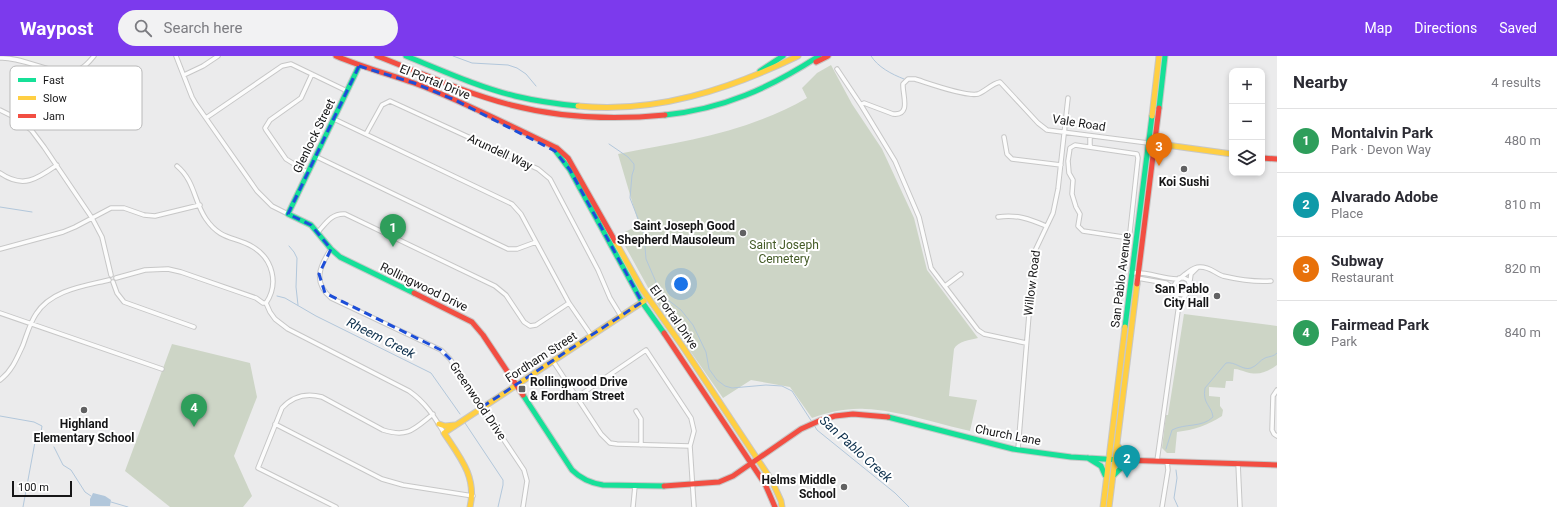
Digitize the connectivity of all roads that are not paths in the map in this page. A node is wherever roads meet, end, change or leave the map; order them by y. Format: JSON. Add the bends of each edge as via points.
{"nodes":[{"id":1,"x":94,"y":56,"type":"edge"},
{"id":2,"x":176,"y":56,"type":"edge"},
{"id":3,"x":218,"y":56,"type":"edge"},
{"id":4,"x":336,"y":56,"type":"edge"},
{"id":5,"x":377,"y":56,"type":"edge"},
{"id":6,"x":406,"y":56,"type":"edge"},
{"id":7,"x":783,"y":56,"type":"edge"},
{"id":8,"x":798,"y":56,"type":"edge"},
{"id":9,"x":820,"y":56,"type":"edge"},
{"id":10,"x":828,"y":56,"type":"edge"},
{"id":11,"x":1159,"y":56,"type":"edge"},
{"id":12,"x":1165,"y":56,"type":"edge"},
{"id":13,"x":0,"y":58,"type":"edge"},
{"id":14,"x":1164,"y":63,"type":"junction"},
{"id":15,"x":44,"y":66,"type":"edge"},
{"id":16,"x":84,"y":66,"type":"edge"},
{"id":17,"x":359,"y":66,"type":"junction"},
{"id":18,"x":837,"y":69,"type":"dead end"},
{"id":19,"x":312,"y":74,"type":"junction"},
{"id":20,"x":184,"y":75,"type":"junction"},
{"id":21,"x":787,"y":77,"type":"junction"},
{"id":22,"x":750,"y":79,"type":"junction"},
{"id":23,"x":347,"y":90,"type":"junction"},
{"id":24,"x":1068,"y":98,"type":"dead end"},
{"id":25,"x":861,"y":105,"type":"junction"},
{"id":26,"x":0,"y":110,"type":"edge"},
{"id":27,"x":10,"y":115,"type":"edge"},
{"id":28,"x":206,"y":118,"type":"junction"},
{"id":29,"x":334,"y":119,"type":"junction"},
{"id":30,"x":31,"y":130,"type":"edge"},
{"id":31,"x":1064,"y":133,"type":"junction"},
{"id":32,"x":366,"y":134,"type":"junction"},
{"id":33,"x":1090,"y":136,"type":"junction"},
{"id":34,"x":1004,"y":137,"type":"dead end"},
{"id":35,"x":1148,"y":143,"type":"junction"},
{"id":36,"x":1155,"y":143,"type":"junction"},
{"id":37,"x":546,"y":144,"type":"junction"},
{"id":38,"x":1090,"y":147,"type":"junction"},
{"id":39,"x":1229,"y":154,"type":"edge"},
{"id":40,"x":315,"y":156,"type":"junction"},
{"id":41,"x":1265,"y":158,"type":"edge"},
{"id":42,"x":1277,"y":159,"type":"edge"},
{"id":43,"x":1060,"y":165,"type":"junction"},
{"id":44,"x":57,"y":166,"type":"junction"},
{"id":45,"x":178,"y":166,"type":"dead end"},
{"id":46,"x":307,"y":172,"type":"junction"},
{"id":47,"x":0,"y":173,"type":"edge"},
{"id":48,"x":200,"y":206,"type":"junction"},
{"id":49,"x":288,"y":214,"type":"junction"},
{"id":50,"x":998,"y":217,"type":"dead end"},
{"id":51,"x":92,"y":218,"type":"junction"},
{"id":52,"x":1046,"y":226,"type":"junction"},
{"id":53,"x":318,"y":232,"type":"junction"},
{"id":54,"x":536,"y":242,"type":"junction"},
{"id":55,"x":0,"y":248,"type":"edge"},
{"id":56,"x":331,"y":250,"type":"junction"},
{"id":57,"x":1198,"y":267,"type":"junction"},
{"id":58,"x":1138,"y":272,"type":"junction"},
{"id":59,"x":1131,"y":273,"type":"junction"},
{"id":60,"x":961,"y":274,"type":"dead end"},
{"id":61,"x":111,"y":275,"type":"junction"},
{"id":62,"x":116,"y":278,"type":"junction"},
{"id":63,"x":1179,"y":278,"type":"junction"},
{"id":64,"x":1138,"y":279,"type":"junction"},
{"id":65,"x":109,"y":280,"type":"junction"},
{"id":66,"x":1271,"y":281,"type":"dead end"},
{"id":67,"x":113,"y":282,"type":"junction"},
{"id":68,"x":1190,"y":282,"type":"junction"},
{"id":69,"x":945,"y":286,"type":"junction"},
{"id":70,"x":1176,"y":291,"type":"junction"},
{"id":71,"x":1186,"y":295,"type":"junction"},
{"id":72,"x":648,"y":298,"type":"junction"},
{"id":73,"x":642,"y":302,"type":"junction"},
{"id":74,"x":264,"y":303,"type":"junction"},
{"id":75,"x":570,"y":303,"type":"junction"},
{"id":76,"x":1178,"y":311,"type":"junction"},
{"id":77,"x":0,"y":313,"type":"edge"},
{"id":78,"x":621,"y":316,"type":"junction"},
{"id":79,"x":30,"y":324,"type":"junction"},
{"id":80,"x":194,"y":327,"type":"dead end"},
{"id":81,"x":591,"y":335,"type":"junction"},
{"id":82,"x":1026,"y":343,"type":"junction"},
{"id":83,"x":553,"y":360,"type":"junction"},
{"id":84,"x":162,"y":369,"type":"dead end"},
{"id":85,"x":1118,"y":379,"type":"junction"},
{"id":86,"x":0,"y":380,"type":"edge"},
{"id":87,"x":516,"y":385,"type":"junction"},
{"id":88,"x":1277,"y":390,"type":"edge"},
{"id":89,"x":577,"y":397,"type":"junction"},
{"id":90,"x":1122,"y":403,"type":"junction"},
{"id":91,"x":482,"y":407,"type":"junction"},
{"id":92,"x":636,"y":411,"type":"dead end"},
{"id":93,"x":433,"y":414,"type":"junction"},
{"id":94,"x":276,"y":424,"type":"junction"},
{"id":95,"x":439,"y":424,"type":"junction"},
{"id":96,"x":456,"y":425,"type":"junction"},
{"id":97,"x":444,"y":433,"type":"junction"},
{"id":98,"x":1277,"y":436,"type":"edge"},
{"id":99,"x":641,"y":445,"type":"junction"},
{"id":100,"x":1117,"y":445,"type":"junction"},
{"id":101,"x":690,"y":446,"type":"junction"},
{"id":102,"x":1018,"y":449,"type":"junction"},
{"id":103,"x":1088,"y":458,"type":"junction"},
{"id":104,"x":757,"y":459,"type":"junction"},
{"id":105,"x":1108,"y":460,"type":"junction"},
{"id":106,"x":1115,"y":460,"type":"junction"},
{"id":107,"x":1135,"y":460,"type":"junction"},
{"id":108,"x":1157,"y":461,"type":"junction"},
{"id":109,"x":1167,"y":461,"type":"junction"},
{"id":110,"x":751,"y":463,"type":"junction"},
{"id":111,"x":1238,"y":463,"type":"junction"},
{"id":112,"x":1277,"y":465,"type":"edge"},
{"id":113,"x":1113,"y":475,"type":"junction"},
{"id":114,"x":1106,"y":477,"type":"junction"},
{"id":115,"x":692,"y":485,"type":"junction"},
{"id":116,"x":635,"y":486,"type":"junction"},
{"id":117,"x":473,"y":496,"type":"junction"},
{"id":118,"x":1104,"y":505,"type":"edge"},
{"id":119,"x":336,"y":507,"type":"edge"},
{"id":120,"x":470,"y":507,"type":"edge"},
{"id":121,"x":523,"y":507,"type":"edge"},
{"id":122,"x":633,"y":507,"type":"edge"},
{"id":123,"x":694,"y":507,"type":"edge"},
{"id":124,"x":775,"y":507,"type":"edge"},
{"id":125,"x":783,"y":507,"type":"edge"},
{"id":126,"x":1109,"y":507,"type":"edge"},
{"id":127,"x":1162,"y":507,"type":"edge"},
{"id":128,"x":1240,"y":507,"type":"edge"}],
"edges":[{"from":1,"to":16,"type":"street"},
{"from":2,"to":20,"type":"street","name":"Rollingwood Drive"},
{"from":3,"to":20,"type":"street"},
{"from":4,"to":17,"type":"main road","name":"El Portal Drive"},
{"from":5,"to":21,"type":"main road","via":[[505,103],[589,117],[637,117],[694,112],[729,102]]},
{"from":6,"to":22,"type":"main road","via":[[471,82],[515,96],[587,107],[638,106],[680,100]]},
{"from":7,"to":22,"type":"main road"},
{"from":8,"to":22,"type":"main road"},
{"from":9,"to":21,"type":"main road"},
{"from":10,"to":21,"type":"main road"},
{"from":11,"to":14,"type":"main road"},
{"from":11,"to":35,"type":"main road","name":"San Pablo Avenue"},
{"from":12,"to":14,"type":"main road","name":"San Pablo Avenue"},
{"from":13,"to":15,"type":"street","via":[[12,58]]},
{"from":14,"to":36,"type":"main road","name":"San Pablo Avenue"},
{"from":17,"to":23,"type":"main road","name":"Glenlock Street"},
{"from":17,"to":37,"type":"main road","name":"El Portal Drive","via":[[414,83],[455,100]]},
{"from":18,"to":25,"type":"street"},
{"from":19,"to":23,"type":"street"},
{"from":19,"to":28,"type":"street","via":[[291,64],[282,66]]},
{"from":19,"to":46,"type":"street","via":[[301,98],[270,120],[265,128],[286,159]]},
{"from":20,"to":28,"type":"street","name":"Rollingwood Drive","via":[[192,97]]},
{"from":23,"to":29,"type":"main road","name":"Glenlock Street"},
{"from":24,"to":31,"type":"street","name":"Willow Road"},
{"from":25,"to":31,"type":"street","name":"Vale Road","via":[[864,103],[897,115],[906,105],[903,84],[908,79],[969,95],[979,94],[994,83],[1000,82],[1047,130]]},
{"from":25,"to":69,"type":"street","via":[[895,161],[919,217],[931,268]]},
{"from":26,"to":27,"type":"street"},
{"from":28,"to":49,"type":"street","name":"Rollingwood Drive","via":[[257,191],[272,206]]},
{"from":29,"to":32,"type":"street"},
{"from":29,"to":40,"type":"main road","name":"Glenlock Street"},
{"from":30,"to":44,"type":"street"},
{"from":31,"to":33,"type":"street","name":"Vale Road"},
{"from":31,"to":43,"type":"street","name":"Willow Road"},
{"from":32,"to":54,"type":"street","via":[[512,204]]},
{"from":32,"to":78,"type":"street","name":"Arundell Way","via":[[382,105],[390,101],[538,169],[550,179]]},
{"from":33,"to":35,"type":"street","name":"Vale Road"},
{"from":33,"to":38,"type":"street"},
{"from":34,"to":43,"type":"street","via":[[1007,154],[1012,158]]},
{"from":35,"to":36,"type":"main road","name":"Vale Road"},
{"from":35,"to":59,"type":"main road","name":"San Pablo Avenue"},
{"from":36,"to":39,"type":"main road","name":"Vale Road"},
{"from":36,"to":58,"type":"main road","name":"San Pablo Avenue"},
{"from":37,"to":72,"type":"main road","name":"El Portal Drive","via":[[557,148],[570,162]]},
{"from":37,"to":73,"type":"main road","name":"El Portal Drive","via":[[570,170]]},
{"from":38,"to":38,"type":"street","via":[[1138,154],[1130,232],[1123,237],[1083,231],[1078,226],[1080,214],[1072,194],[1073,180],[1069,173],[1068,161],[1070,148]]},
{"from":40,"to":46,"type":"main road","name":"Glenlock Street"},
{"from":40,"to":54,"type":"street","via":[[508,249],[517,249]]},
{"from":41,"to":42,"type":"main road"},
{"from":43,"to":52,"type":"street","name":"Willow Road","via":[[1053,213]]},
{"from":44,"to":47,"type":"street","via":[[37,179],[27,181],[14,180]]},
{"from":44,"to":51,"type":"street"},
{"from":45,"to":48,"type":"street","via":[[188,177]]},
{"from":46,"to":49,"type":"main road","name":"Glenlock Street"},
{"from":48,"to":51,"type":"street","via":[[155,216],[117,207]]},
{"from":48,"to":74,"type":"street","via":[[205,218],[220,233],[252,246],[265,257],[272,273],[273,289]]},
{"from":49,"to":53,"type":"main road","name":"Rollingwood Drive","via":[[311,225]]},
{"from":50,"to":52,"type":"street","via":[[1030,218]]},
{"from":51,"to":55,"type":"street","via":[[63,232]]},
{"from":51,"to":61,"type":"street","via":[[102,237]]},
{"from":52,"to":82,"type":"street","name":"Willow Road","via":[[1034,253]]},
{"from":53,"to":56,"type":"main road","name":"Rollingwood Drive"},
{"from":53,"to":75,"type":"street","via":[[334,216],[345,214],[495,286],[506,295],[524,322],[530,326],[536,325]]},
{"from":54,"to":75,"type":"street"},
{"from":56,"to":87,"type":"main road","name":"Rollingwood Drive","via":[[340,257],[472,322]]},
{"from":56,"to":91,"type":"street","name":"Greenwood Drive","via":[[322,262],[319,274],[325,293],[441,350],[450,359]]},
{"from":57,"to":63,"type":"street"},
{"from":57,"to":66,"type":"street","via":[[1212,269],[1221,275]]},
{"from":57,"to":68,"type":"street","via":[[1191,274]]},
{"from":58,"to":59,"type":"street"},
{"from":58,"to":63,"type":"street","via":[[1170,279]]},
{"from":58,"to":64,"type":"main road","name":"San Pablo Avenue"},
{"from":59,"to":64,"type":"street"},
{"from":59,"to":85,"type":"main road","name":"San Pablo Avenue"},
{"from":60,"to":69,"type":"street"},
{"from":61,"to":62,"type":"street"},
{"from":61,"to":65,"type":"street"},
{"from":62,"to":67,"type":"street"},
{"from":62,"to":74,"type":"street","via":[[145,270],[168,269],[256,298]]},
{"from":63,"to":68,"type":"street","via":[[1186,278]]},
{"from":63,"to":70,"type":"street","via":[[1174,283]]},
{"from":64,"to":70,"type":"street","via":[[1166,283]]},
{"from":64,"to":90,"type":"main road","name":"San Pablo Avenue"},
{"from":65,"to":67,"type":"street"},
{"from":65,"to":79,"type":"street","via":[[54,296],[39,309]]},
{"from":67,"to":80,"type":"street","via":[[124,302]]},
{"from":68,"to":71,"type":"street","via":[[1191,288]]},
{"from":69,"to":82,"type":"street","via":[[978,330],[984,334]]},
{"from":70,"to":71,"type":"street","via":[[1180,295]]},
{"from":70,"to":76,"type":"street"},
{"from":71,"to":76,"type":"street"},
{"from":72,"to":73,"type":"main road","name":"Fordham Street"},
{"from":72,"to":104,"type":"main road","name":"El Portal Drive"},
{"from":73,"to":78,"type":"main road","name":"Fordham Street"},
{"from":73,"to":110,"type":"main road","name":"El Portal Drive"},
{"from":74,"to":93,"type":"street","via":[[281,325],[409,390]]},
{"from":75,"to":81,"type":"street"},
{"from":76,"to":108,"type":"street"},
{"from":77,"to":79,"type":"street"},
{"from":78,"to":81,"type":"main road","name":"Fordham Street"},
{"from":79,"to":84,"type":"street"},
{"from":79,"to":86,"type":"street","via":[[16,360]]},
{"from":81,"to":83,"type":"main road","name":"Fordham Street"},
{"from":82,"to":102,"type":"street","name":"Willow Road"},
{"from":83,"to":87,"type":"main road","name":"Fordham Street"},
{"from":83,"to":89,"type":"street"},
{"from":85,"to":90,"type":"main road","via":[[1121,383]]},
{"from":85,"to":105,"type":"main road","name":"San Pablo Avenue"},
{"from":87,"to":91,"type":"main road","name":"Fordham Street"},
{"from":87,"to":116,"type":"main road","name":"Rollingwood Drive","via":[[578,476],[595,484]]},
{"from":88,"to":98,"type":"street","via":[[1273,396],[1272,430]]},
{"from":89,"to":99,"type":"street","via":[[601,434],[610,443]]},
{"from":89,"to":101,"type":"street","via":[[646,350],[691,418],[694,431]]},
{"from":90,"to":100,"type":"main road","name":"San Pablo Avenue"},
{"from":91,"to":96,"type":"main road","name":"Fordham Street"},
{"from":91,"to":121,"type":"street","name":"Greenwood Drive","via":[[524,470],[527,481]]},
{"from":92,"to":99,"type":"street","via":[[641,419]]},
{"from":93,"to":94,"type":"street","via":[[411,430],[401,434],[392,433],[322,397],[313,395],[301,396],[287,403],[282,408]]},
{"from":93,"to":95,"type":"street"},
{"from":94,"to":117,"type":"street","via":[[382,479],[403,485]]},
{"from":94,"to":119,"type":"street","via":[[258,468]]},
{"from":95,"to":96,"type":"main road"},
{"from":95,"to":97,"type":"street"},
{"from":96,"to":97,"type":"main road","name":"Fordham Street"},
{"from":97,"to":117,"type":"main road","via":[[470,475]]},
{"from":99,"to":101,"type":"street"},
{"from":100,"to":106,"type":"main road","name":"San Pablo Avenue"},
{"from":100,"to":107,"type":"main road"},
{"from":101,"to":115,"type":"street"},
{"from":102,"to":103,"type":"main road","name":"Church Lane"},
{"from":102,"to":104,"type":"main road","name":"Church Lane","via":[[879,415],[853,414],[835,416],[808,426]]},
{"from":103,"to":105,"type":"main road","name":"Church Lane"},
{"from":103,"to":114,"type":"main road","via":[[1101,466]]},
{"from":104,"to":110,"type":"main road","name":"Church Lane"},
{"from":104,"to":125,"type":"main road","name":"El Portal Drive","via":[[772,482]]},
{"from":105,"to":106,"type":"main road","name":"Church Lane"},
{"from":105,"to":114,"type":"main road","name":"San Pablo Avenue"},
{"from":106,"to":107,"type":"main road","name":"Church Lane"},
{"from":106,"to":113,"type":"main road","name":"San Pablo Avenue"},
{"from":107,"to":108,"type":"main road","name":"Church Lane"},
{"from":107,"to":113,"type":"main road","via":[[1125,464]]},
{"from":108,"to":109,"type":"main road","name":"Church Lane"},
{"from":109,"to":111,"type":"main road","name":"Church Lane"},
{"from":109,"to":127,"type":"street"},
{"from":110,"to":115,"type":"main road","name":"Rollingwood Drive","via":[[723,481]]},
{"from":110,"to":124,"type":"main road","name":"El Portal Drive"},
{"from":111,"to":112,"type":"main road","name":"Church Lane"},
{"from":111,"to":128,"type":"street"},
{"from":113,"to":126,"type":"main road","name":"San Pablo Avenue"},
{"from":114,"to":118,"type":"main road","name":"San Pablo Avenue"},
{"from":115,"to":116,"type":"main road","name":"Rollingwood Drive"},
{"from":115,"to":123,"type":"street"},
{"from":116,"to":122,"type":"street"},
{"from":117,"to":120,"type":"main road"}]}
